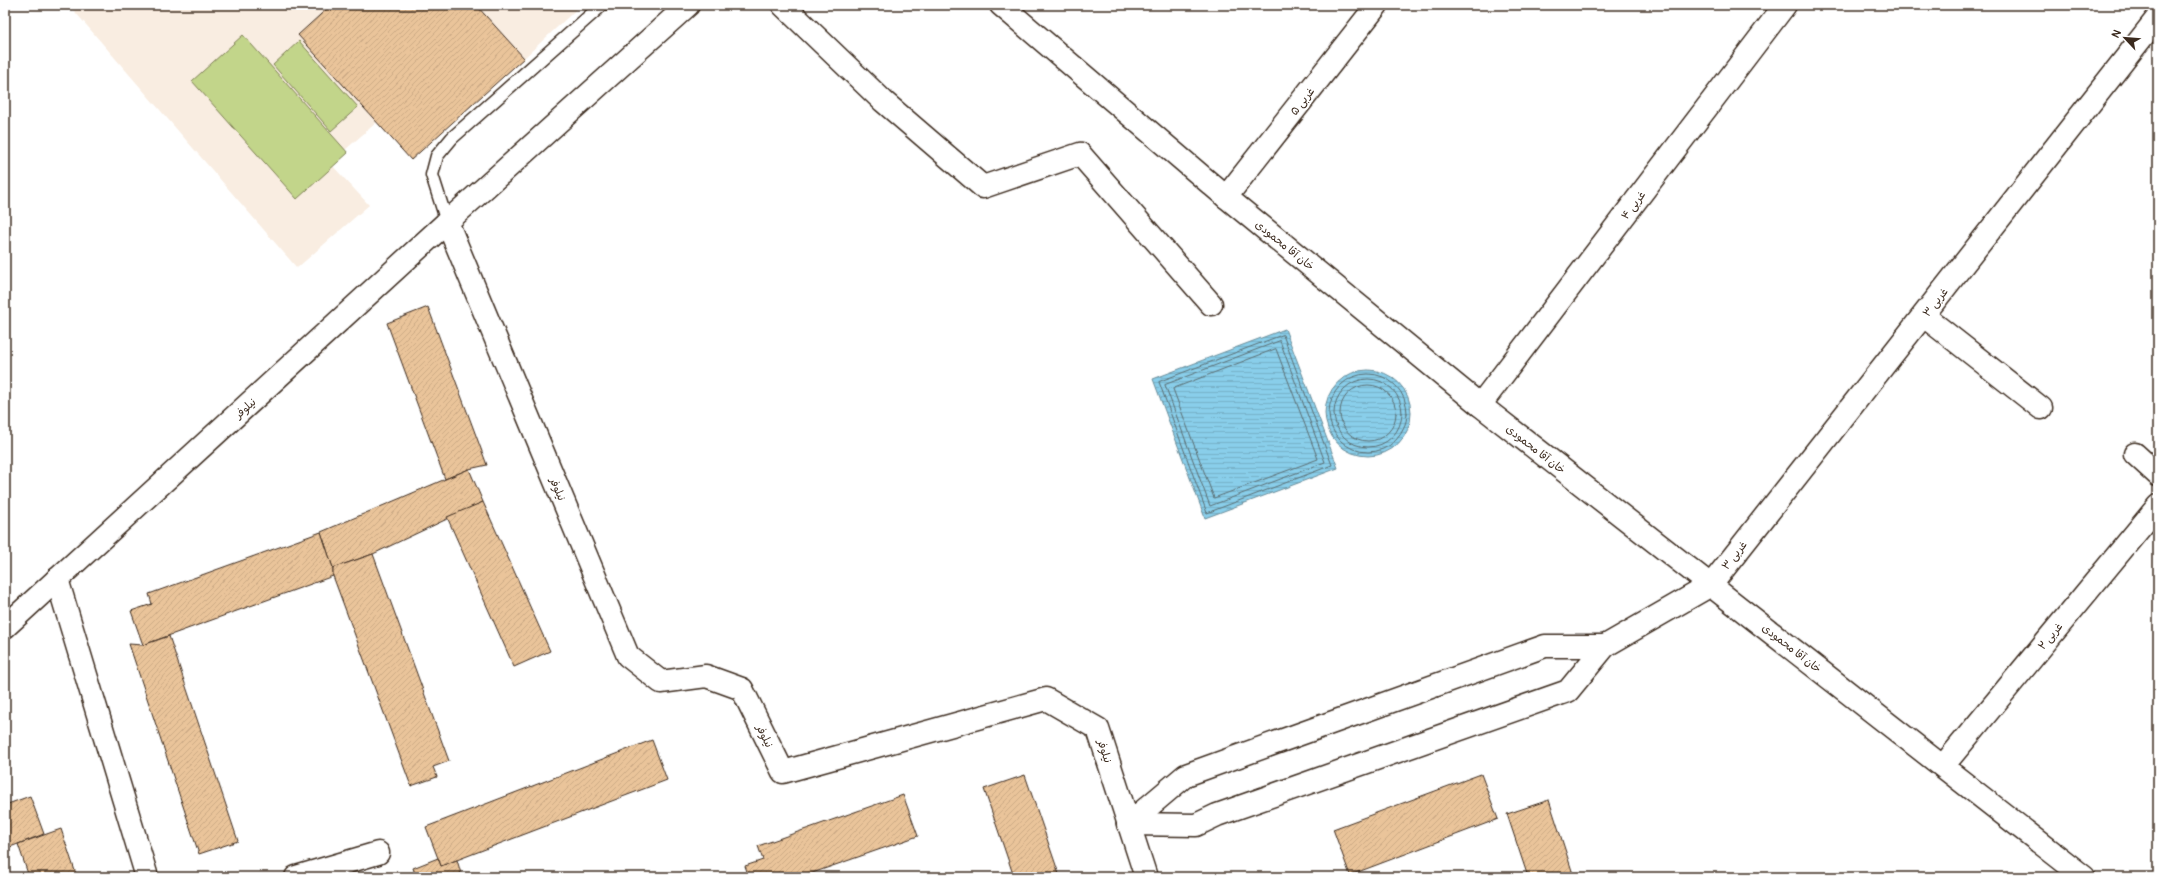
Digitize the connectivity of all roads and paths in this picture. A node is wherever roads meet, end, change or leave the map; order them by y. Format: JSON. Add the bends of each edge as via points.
{"nodes":[{"id":1,"x":602,"y":5,"type":"edge"},
{"id":2,"x":688,"y":5,"type":"edge"},
{"id":3,"x":783,"y":5,"type":"edge"},
{"id":4,"x":1001,"y":5,"type":"edge"},
{"id":5,"x":1377,"y":5,"type":"edge"},
{"id":6,"x":1785,"y":5,"type":"edge"},
{"id":7,"x":2158,"y":17,"type":"edge"},
{"id":8,"x":1226,"y":197,"type":"junction"},
{"id":9,"x":447,"y":222,"type":"junction"},
{"id":10,"x":1211,"y":304,"type":"dead end"},
{"id":11,"x":1924,"y":316,"type":"junction"},
{"id":12,"x":1480,"y":405,"type":"junction"},
{"id":13,"x":2041,"y":408,"type":"dead end"},
{"id":14,"x":2135,"y":454,"type":"dead end"},
{"id":15,"x":2158,"y":476,"type":"edge"},
{"id":16,"x":2158,"y":506,"type":"edge"},
{"id":17,"x":57,"y":579,"type":"junction"},
{"id":18,"x":1711,"y":585,"type":"junction"},
{"id":19,"x":5,"y":627,"type":"edge"},
{"id":20,"x":1605,"y":646,"type":"junction"},
{"id":21,"x":1942,"y":766,"type":"junction"},
{"id":22,"x":1128,"y":824,"type":"junction"},
{"id":23,"x":378,"y":853,"type":"dead end"},
{"id":24,"x":147,"y":877,"type":"edge"},
{"id":25,"x":296,"y":877,"type":"edge"},
{"id":26,"x":1146,"y":877,"type":"edge"},
{"id":27,"x":2084,"y":877,"type":"edge"}],
"edges":[{"from":1,"to":9,"type":"lane","via":[[452,138],[437,156],[432,175]]},
{"from":2,"to":9,"type":"street"},
{"from":3,"to":10,"type":"street","via":[[884,101],[983,188],[1080,154]]},
{"from":4,"to":8,"type":"street","name":"خان آقا محمودی"},
{"from":5,"to":8,"type":"street","name":"۵ غربی"},
{"from":6,"to":12,"type":"street","name":"۴ غربی"},
{"from":7,"to":11,"type":"street","name":"۳ غربی"},
{"from":8,"to":12,"type":"street","name":"خان آقا محمودی"},
{"from":9,"to":17,"type":"street","name":"نیلوفر"},
{"from":9,"to":22,"type":"street","name":"نیلوفر","via":[[628,656],[661,682],[706,676],[742,688],[782,772],[1046,699],[1098,729]]},
{"from":11,"to":13,"type":"street"},
{"from":11,"to":18,"type":"street","name":"۳ غربی"},
{"from":12,"to":18,"type":"street","name":"خان آقا محمودی"},
{"from":14,"to":15,"type":"street"},
{"from":16,"to":21,"type":"street","name":"۲ غربی"},
{"from":17,"to":19,"type":"street","name":"نیلوفر"},
{"from":17,"to":24,"type":"street"},
{"from":18,"to":20,"type":"street"},
{"from":18,"to":21,"type":"street","name":"خان آقا محمودی"},
{"from":20,"to":22,"type":"street","via":[[1545,646],[1186,774]]},
{"from":20,"to":22,"type":"street","via":[[1568,691],[1217,815],[1196,825]]},
{"from":21,"to":27,"type":"street","name":"خان آقا محمودی"},
{"from":22,"to":26,"type":"street","name":"نیلوفر"},
{"from":23,"to":25,"type":"street"}]}
